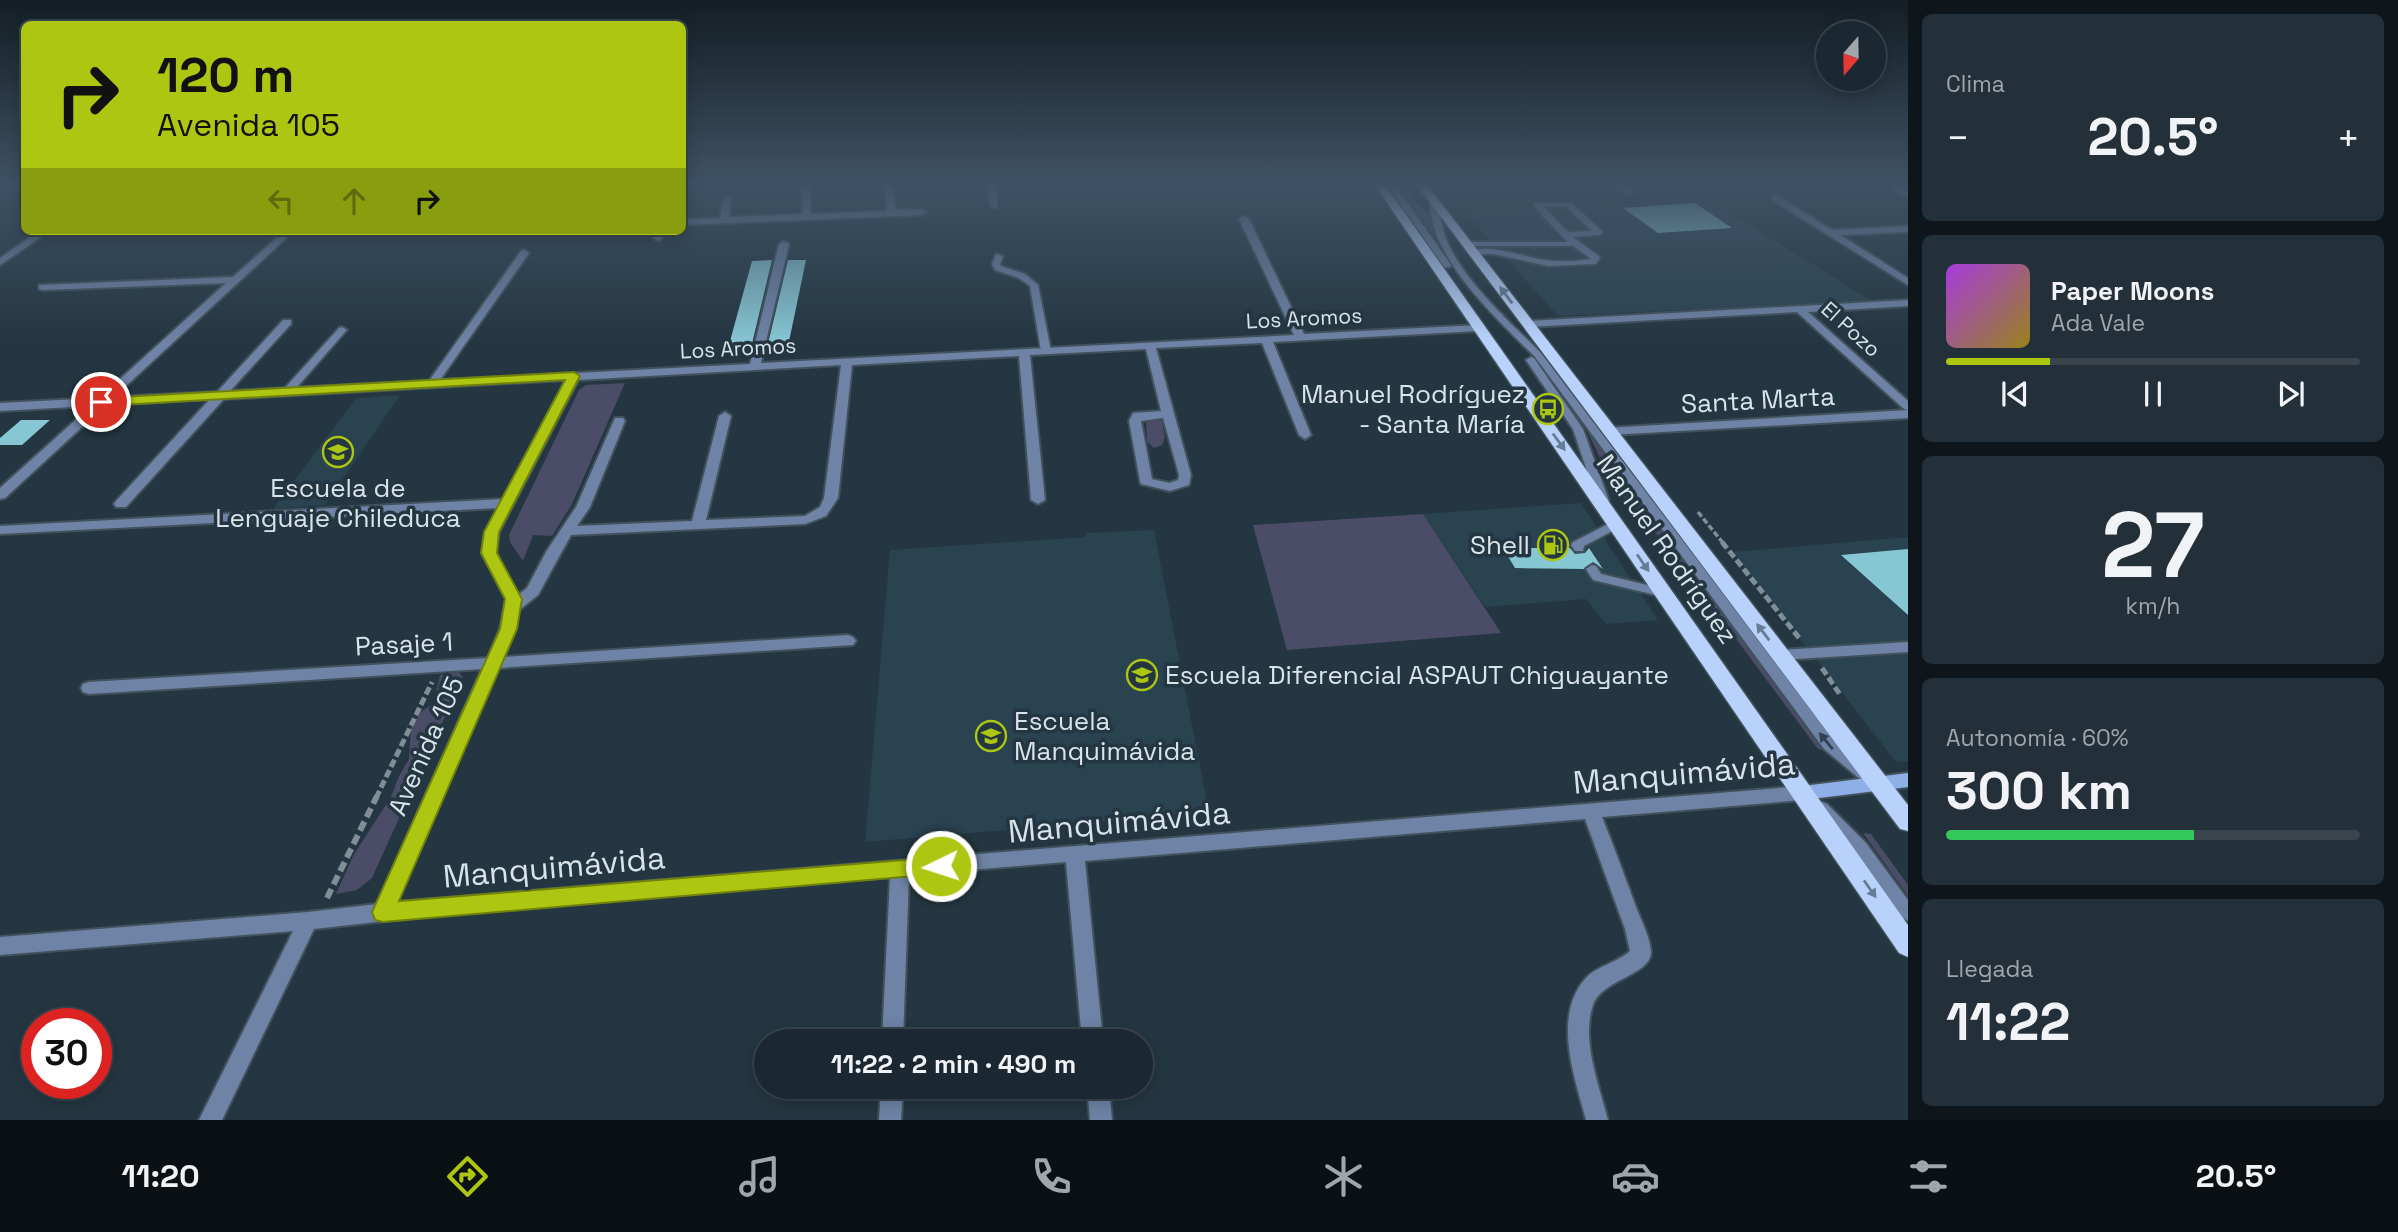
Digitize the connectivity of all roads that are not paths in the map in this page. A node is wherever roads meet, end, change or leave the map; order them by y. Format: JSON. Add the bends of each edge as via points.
{"nodes":[{"id":1,"x":36,"y":237,"type":"edge"},
{"id":2,"x":282,"y":237,"type":"edge"},
{"id":3,"x":1253,"y":237,"type":"edge"},
{"id":4,"x":1416,"y":237,"type":"edge"},
{"id":5,"x":1428,"y":237,"type":"edge"},
{"id":6,"x":1442,"y":237,"type":"edge"},
{"id":7,"x":1462,"y":237,"type":"edge"},
{"id":8,"x":1569,"y":237,"type":"edge"},
{"id":9,"x":1837,"y":237,"type":"edge"},
{"id":10,"x":784,"y":244,"type":"dead end"},
{"id":11,"x":1575,"y":244,"type":"junction"},
{"id":12,"x":1470,"y":248,"type":"junction"},
{"id":13,"x":524,"y":253,"type":"dead end"},
{"id":14,"x":999,"y":256,"type":"dead end"},
{"id":15,"x":0,"y":262,"type":"edge"},
{"id":16,"x":235,"y":280,"type":"junction"},
{"id":17,"x":1908,"y":282,"type":"edge"},
{"id":18,"x":43,"y":287,"type":"dead end"},
{"id":19,"x":1908,"y":303,"type":"edge"},
{"id":20,"x":1799,"y":309,"type":"junction"},
{"id":21,"x":287,"y":322,"type":"dead end"},
{"id":22,"x":1528,"y":324,"type":"junction"},
{"id":23,"x":1478,"y":328,"type":"junction"},
{"id":24,"x":342,"y":330,"type":"dead end"},
{"id":25,"x":1300,"y":337,"type":"junction"},
{"id":26,"x":1266,"y":339,"type":"junction"},
{"id":27,"x":1150,"y":345,"type":"junction"},
{"id":28,"x":1046,"y":351,"type":"junction"},
{"id":29,"x":1024,"y":352,"type":"junction"},
{"id":30,"x":847,"y":361,"type":"junction"},
{"id":31,"x":755,"y":366,"type":"junction"},
{"id":32,"x":574,"y":376,"type":"junction"},
{"id":33,"x":432,"y":384,"type":"junction"},
{"id":34,"x":287,"y":391,"type":"junction"},
{"id":35,"x":221,"y":395,"type":"junction"},
{"id":36,"x":101,"y":402,"type":"junction"},
{"id":37,"x":0,"y":407,"type":"edge"},
{"id":38,"x":1908,"y":407,"type":"edge"},
{"id":39,"x":1169,"y":414,"type":"junction"},
{"id":40,"x":1908,"y":414,"type":"edge"},
{"id":41,"x":725,"y":416,"type":"dead end"},
{"id":42,"x":618,"y":421,"type":"dead end"},
{"id":43,"x":1610,"y":431,"type":"junction"},
{"id":44,"x":1306,"y":435,"type":"dead end"},
{"id":45,"x":0,"y":495,"type":"edge"},
{"id":46,"x":1038,"y":500,"type":"dead end"},
{"id":47,"x":508,"y":503,"type":"junction"},
{"id":48,"x":121,"y":504,"type":"dead end"},
{"id":49,"x":1604,"y":507,"type":"junction"},
{"id":50,"x":1616,"y":524,"type":"junction"},
{"id":51,"x":698,"y":525,"type":"junction"},
{"id":52,"x":0,"y":530,"type":"edge"},
{"id":53,"x":567,"y":531,"type":"junction"},
{"id":54,"x":1579,"y":548,"type":"dead end"},
{"id":55,"x":1592,"y":569,"type":"dead end"},
{"id":56,"x":1664,"y":593,"type":"junction"},
{"id":57,"x":514,"y":607,"type":"junction"},
{"id":58,"x":848,"y":641,"type":"dead end"},
{"id":59,"x":1908,"y":647,"type":"edge"},
{"id":60,"x":1781,"y":655,"type":"junction"},
{"id":61,"x":494,"y":663,"type":"junction"},
{"id":62,"x":89,"y":688,"type":"dead end"},
{"id":63,"x":1908,"y":780,"type":"edge"},
{"id":64,"x":1879,"y":784,"type":"junction"},
{"id":65,"x":1803,"y":793,"type":"junction"},
{"id":66,"x":1591,"y":811,"type":"junction"},
{"id":67,"x":1908,"y":822,"type":"edge"},
{"id":68,"x":1075,"y":855,"type":"junction"},
{"id":69,"x":900,"y":869,"type":"junction"},
{"id":70,"x":383,"y":912,"type":"junction"},
{"id":71,"x":1908,"y":913,"type":"edge"},
{"id":72,"x":308,"y":921,"type":"junction"},
{"id":73,"x":1908,"y":945,"type":"edge"},
{"id":74,"x":0,"y":946,"type":"edge"},
{"id":75,"x":894,"y":1029,"type":"edge"},
{"id":76,"x":1092,"y":1029,"type":"edge"},
{"id":77,"x":891,"y":1099,"type":"edge"},
{"id":78,"x":1099,"y":1099,"type":"edge"},
{"id":79,"x":210,"y":1120,"type":"edge"},
{"id":80,"x":890,"y":1120,"type":"edge"},
{"id":81,"x":1101,"y":1120,"type":"edge"},
{"id":82,"x":1597,"y":1120,"type":"edge"}],
"edges":[{"from":1,"to":15,"type":"street"},
{"from":2,"to":16,"type":"street"},
{"from":3,"to":25,"type":"street"},
{"from":4,"to":23,"type":"main road","name":"Manuel Rodríguez"},
{"from":5,"to":49,"type":"lane","via":[[1467,293],[1523,350],[1565,406],[1585,443]]},
{"from":64,"to":6,"type":"lane","one_way":true,"via":[[1829,745],[1538,355],[1479,296]]},
{"from":7,"to":12,"type":"main road","name":"Manuel Rodríguez"},
{"from":8,"to":11,"type":"lane"},
{"from":9,"to":17,"type":"street"},
{"from":10,"to":31,"type":"street"},
{"from":11,"to":12,"type":"lane"},
{"from":11,"to":12,"type":"lane","via":[[1595,260],[1548,263]]},
{"from":22,"to":12,"type":"main road","name":"Manuel Rodríguez","one_way":true},
{"from":13,"to":33,"type":"street"},
{"from":14,"to":28,"type":"lane","via":[[998,268],[1034,285]]},
{"from":16,"to":18,"type":"street"},
{"from":16,"to":36,"type":"street"},
{"from":19,"to":20,"type":"street"},
{"from":20,"to":22,"type":"street"},
{"from":20,"to":38,"type":"street","name":"El Pozo"},
{"from":21,"to":35,"type":"street"},
{"from":22,"to":43,"type":"main road","name":"Manuel Rodríguez"},
{"from":23,"to":25,"type":"street","name":"Los Aromos"},
{"from":23,"to":49,"type":"main road","name":"Manuel Rodríguez","one_way":true},
{"from":24,"to":34,"type":"lane"},
{"from":25,"to":26,"type":"street","name":"Los Aromos"},
{"from":26,"to":27,"type":"street","name":"Los Aromos"},
{"from":26,"to":44,"type":"street"},
{"from":27,"to":28,"type":"street","name":"Los Aromos"},
{"from":27,"to":39,"type":"street"},
{"from":28,"to":29,"type":"street","name":"Los Aromos"},
{"from":29,"to":30,"type":"street","name":"Los Aromos"},
{"from":29,"to":46,"type":"street"},
{"from":30,"to":31,"type":"street","name":"Los Aromos"},
{"from":30,"to":51,"type":"street","via":[[828,508],[805,520]]},
{"from":31,"to":32,"type":"street","name":"Los Aromos"},
{"from":32,"to":33,"type":"street","name":"Los Aromos"},
{"from":32,"to":47,"type":"street"},
{"from":33,"to":34,"type":"street","name":"Los Aromos"},
{"from":34,"to":35,"type":"street","name":"Los Aromos"},
{"from":35,"to":36,"type":"street","name":"Los Aromos"},
{"from":35,"to":48,"type":"street"},
{"from":36,"to":37,"type":"street","name":"Los Aromos"},
{"from":36,"to":45,"type":"street"},
{"from":39,"to":39,"type":"street","via":[[1145,414],[1135,421],[1146,481],[1170,487],[1184,482],[1185,475]]},
{"from":40,"to":43,"type":"street","name":"Santa Marta"},
{"from":41,"to":51,"type":"street"},
{"from":42,"to":53,"type":"street","via":[[588,499]]},
{"from":60,"to":43,"type":"main road","name":"Manuel Rodríguez","one_way":true},
{"from":47,"to":52,"type":"street"},
{"from":47,"to":57,"type":"street","via":[[492,532],[489,553],[510,589]]},
{"from":49,"to":50,"type":"main road","name":"Manuel Rodríguez"},
{"from":50,"to":54,"type":"lane","via":[[1577,545]]},
{"from":50,"to":56,"type":"main road","name":"Manuel Rodríguez","one_way":true},
{"from":51,"to":53,"type":"street"},
{"from":53,"to":57,"type":"street","via":[[533,591]]},
{"from":55,"to":56,"type":"lane","via":[[1597,577]]},
{"from":56,"to":65,"type":"main road","name":"Manuel Rodríguez"},
{"from":57,"to":61,"type":"street","name":"Avenida 105"},
{"from":58,"to":61,"type":"street","name":"Pasaje 1"},
{"from":59,"to":60,"type":"lane"},
{"from":60,"to":64,"type":"main road","name":"Manuel Rodríguez"},
{"from":61,"to":62,"type":"street","name":"Pasaje 1"},
{"from":61,"to":70,"type":"street","name":"Avenida 105"},
{"from":63,"to":64,"type":"street","name":"Manquimávida"},
{"from":64,"to":65,"type":"street","name":"Manquimávida"},
{"from":64,"to":67,"type":"main road","name":"Manuel Rodríguez"},
{"from":65,"to":66,"type":"street","name":"Manquimávida"},
{"from":65,"to":71,"type":"lane","via":[[1854,841]]},
{"from":65,"to":73,"type":"main road","name":"Manuel Rodríguez","one_way":true},
{"from":66,"to":68,"type":"street","name":"Manquimávida"},
{"from":66,"to":82,"type":"street","via":[[1641,954],[1634,963],[1592,986],[1578,1014]]},
{"from":68,"to":69,"type":"street","name":"Manquimávida"},
{"from":68,"to":76,"type":"street"},
{"from":69,"to":70,"type":"street","name":"Manquimávida"},
{"from":69,"to":75,"type":"street"},
{"from":70,"to":72,"type":"street","name":"Manquimávida"},
{"from":72,"to":74,"type":"street","name":"Manquimávida"},
{"from":72,"to":79,"type":"street"},
{"from":77,"to":80,"type":"street"},
{"from":78,"to":81,"type":"street"}]}
